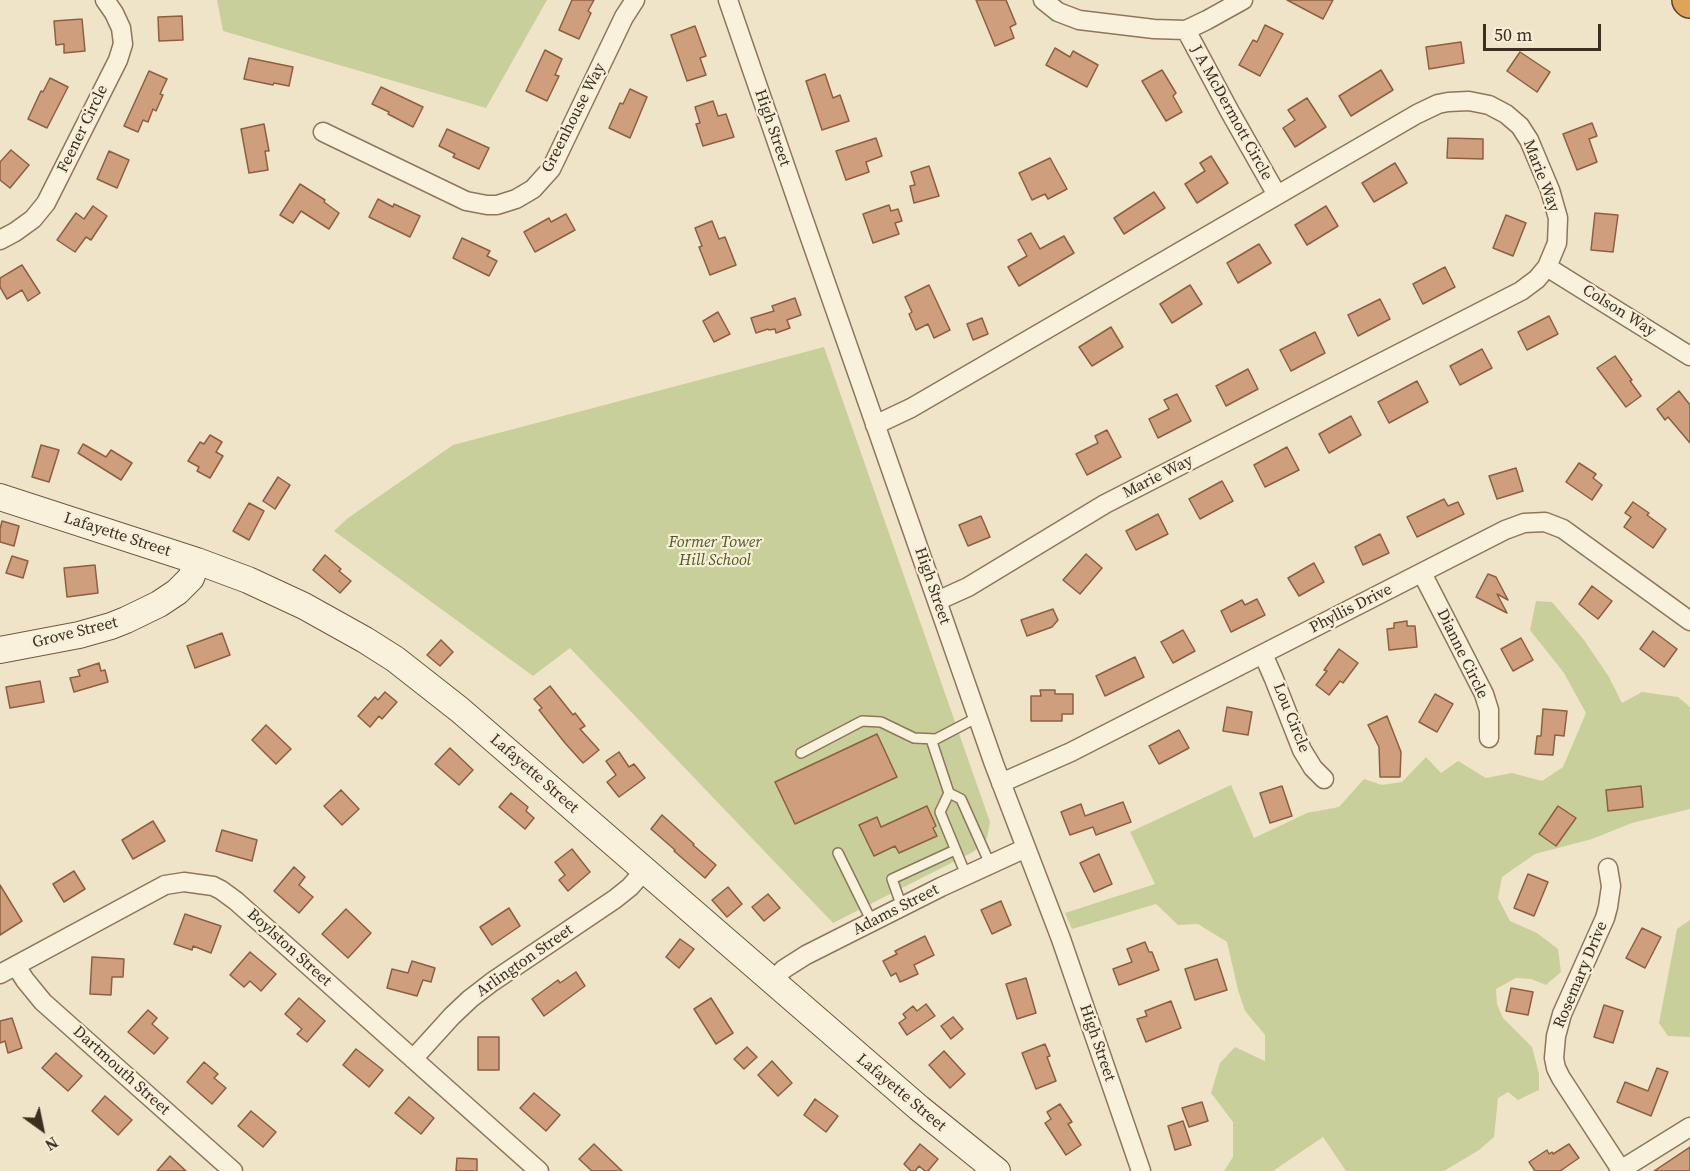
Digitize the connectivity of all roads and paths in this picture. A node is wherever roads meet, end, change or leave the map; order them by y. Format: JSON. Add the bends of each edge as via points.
{"nodes":[{"id":1,"x":105,"y":0,"type":"edge"},
{"id":2,"x":635,"y":0,"type":"edge"},
{"id":3,"x":728,"y":0,"type":"edge"},
{"id":4,"x":1043,"y":0,"type":"edge"},
{"id":5,"x":1243,"y":0,"type":"edge"},
{"id":6,"x":1186,"y":30,"type":"junction"},
{"id":7,"x":323,"y":132,"type":"dead end"},
{"id":8,"x":1277,"y":195,"type":"junction"},
{"id":9,"x":0,"y":240,"type":"edge"},
{"id":10,"x":1547,"y":267,"type":"junction"},
{"id":11,"x":1690,"y":356,"type":"edge"},
{"id":12,"x":875,"y":425,"type":"junction"},
{"id":13,"x":0,"y":497,"type":"edge"},
{"id":14,"x":197,"y":561,"type":"junction"},
{"id":15,"x":1422,"y":573,"type":"junction"},
{"id":16,"x":937,"y":601,"type":"junction"},
{"id":17,"x":1690,"y":621,"type":"edge"},
{"id":18,"x":0,"y":650,"type":"edge"},
{"id":19,"x":1263,"y":654,"type":"junction"},
{"id":20,"x":978,"y":717,"type":"junction"},
{"id":21,"x":1489,"y":738,"type":"dead end"},
{"id":22,"x":931,"y":739,"type":"junction"},
{"id":23,"x":801,"y":753,"type":"dead end"},
{"id":24,"x":1324,"y":779,"type":"dead end"},
{"id":25,"x":1001,"y":783,"type":"junction"},
{"id":26,"x":949,"y":794,"type":"junction"},
{"id":27,"x":1026,"y":848,"type":"junction"},
{"id":28,"x":955,"y":850,"type":"junction"},
{"id":29,"x":838,"y":853,"type":"dead end"},
{"id":30,"x":990,"y":864,"type":"junction"},
{"id":31,"x":1608,"y":868,"type":"dead end"},
{"id":32,"x":645,"y":871,"type":"junction"},
{"id":33,"x":966,"y":875,"type":"junction"},
{"id":34,"x":902,"y":907,"type":"junction"},
{"id":35,"x":872,"y":922,"type":"junction"},
{"id":36,"x":8,"y":970,"type":"edge"},
{"id":37,"x":771,"y":981,"type":"junction"},
{"id":38,"x":413,"y":1059,"type":"junction"},
{"id":39,"x":1690,"y":1127,"type":"edge"},
{"id":40,"x":233,"y":1171,"type":"edge"},
{"id":41,"x":539,"y":1171,"type":"edge"},
{"id":42,"x":997,"y":1171,"type":"edge"},
{"id":43,"x":1141,"y":1171,"type":"edge"},
{"id":44,"x":1620,"y":1171,"type":"edge"}],
"edges":[{"from":1,"to":9,"type":"street","name":"Feener Circle","via":[[123,36],[118,60],[46,202],[33,219]]},
{"from":2,"to":7,"type":"street","name":"Greenhouse Way","via":[[551,169],[533,189],[516,199],[497,205],[466,201]]},
{"from":3,"to":12,"type":"street","name":"High Street"},
{"from":4,"to":6,"type":"street","name":"J A McDermott Circle","via":[[1078,20]]},
{"from":5,"to":6,"type":"street","name":"J A McDermott Circle"},
{"from":6,"to":8,"type":"street","name":"J A McDermott Circle"},
{"from":8,"to":10,"type":"street","name":"Marie Way","via":[[1428,108],[1459,101],[1490,105],[1520,126],[1550,190],[1558,227],[1557,243]]},
{"from":8,"to":12,"type":"street","name":"Marie Way","via":[[911,408]]},
{"from":10,"to":11,"type":"street","name":"Colson Way"},
{"from":10,"to":16,"type":"street","name":"Marie Way","via":[[1512,297],[1106,504],[968,587]]},
{"from":12,"to":16,"type":"street","name":"High Street"},
{"from":13,"to":14,"type":"main road","name":"Lafayette Street"},
{"from":14,"to":18,"type":"main road","name":"Grove Street","via":[[190,578],[177,592],[134,616],[79,635]]},
{"from":14,"to":32,"type":"main road","name":"Lafayette Street","via":[[304,606],[395,659],[460,710]]},
{"from":15,"to":17,"type":"street","name":"Phyllis Drive","via":[[1515,526],[1545,522],[1572,536]]},
{"from":15,"to":19,"type":"street","name":"Phyllis Drive"},
{"from":15,"to":21,"type":"street","name":"Dianne Circle","via":[[1484,694],[1489,710]]},
{"from":16,"to":20,"type":"street","name":"High Street"},
{"from":19,"to":24,"type":"street","name":"Lou Circle","via":[[1302,750]]},
{"from":19,"to":25,"type":"street","name":"Phyllis Drive","via":[[1071,752]]},
{"from":20,"to":22,"type":"lane"},
{"from":20,"to":25,"type":"street","name":"High Street"},
{"from":22,"to":23,"type":"lane","via":[[914,738],[881,722],[862,722]]},
{"from":22,"to":26,"type":"lane"},
{"from":25,"to":27,"type":"street","name":"High Street"},
{"from":26,"to":28,"type":"lane","via":[[940,812]]},
{"from":26,"to":30,"type":"lane","via":[[961,799]]},
{"from":27,"to":30,"type":"street","name":"Adams Street"},
{"from":27,"to":43,"type":"street","name":"High Street"},
{"from":28,"to":33,"type":"lane"},
{"from":28,"to":34,"type":"lane","via":[[892,879]]},
{"from":29,"to":35,"type":"lane"},
{"from":30,"to":33,"type":"street","name":"Adams Street"},
{"from":31,"to":44,"type":"street","name":"Rosemary Drive","via":[[1611,886],[1605,918],[1560,1020],[1554,1058],[1561,1078]]},
{"from":32,"to":37,"type":"main road","name":"Lafayette Street"},
{"from":32,"to":38,"type":"street","name":"Arlington Street","via":[[615,899],[470,999]]},
{"from":33,"to":34,"type":"street","name":"Adams Street"},
{"from":34,"to":35,"type":"street","name":"Adams Street"},
{"from":35,"to":37,"type":"street","name":"Adams Street","via":[[791,964]]},
{"from":36,"to":38,"type":"street","name":"Boylston Street","via":[[165,885],[205,884],[236,901]]},
{"from":36,"to":40,"type":"street","name":"Dartmouth Street","via":[[25,980],[43,1002]]},
{"from":37,"to":42,"type":"main road","name":"Lafayette Street"},
{"from":38,"to":41,"type":"street","name":"Boylston Street"},
{"from":39,"to":44,"type":"street"}]}
